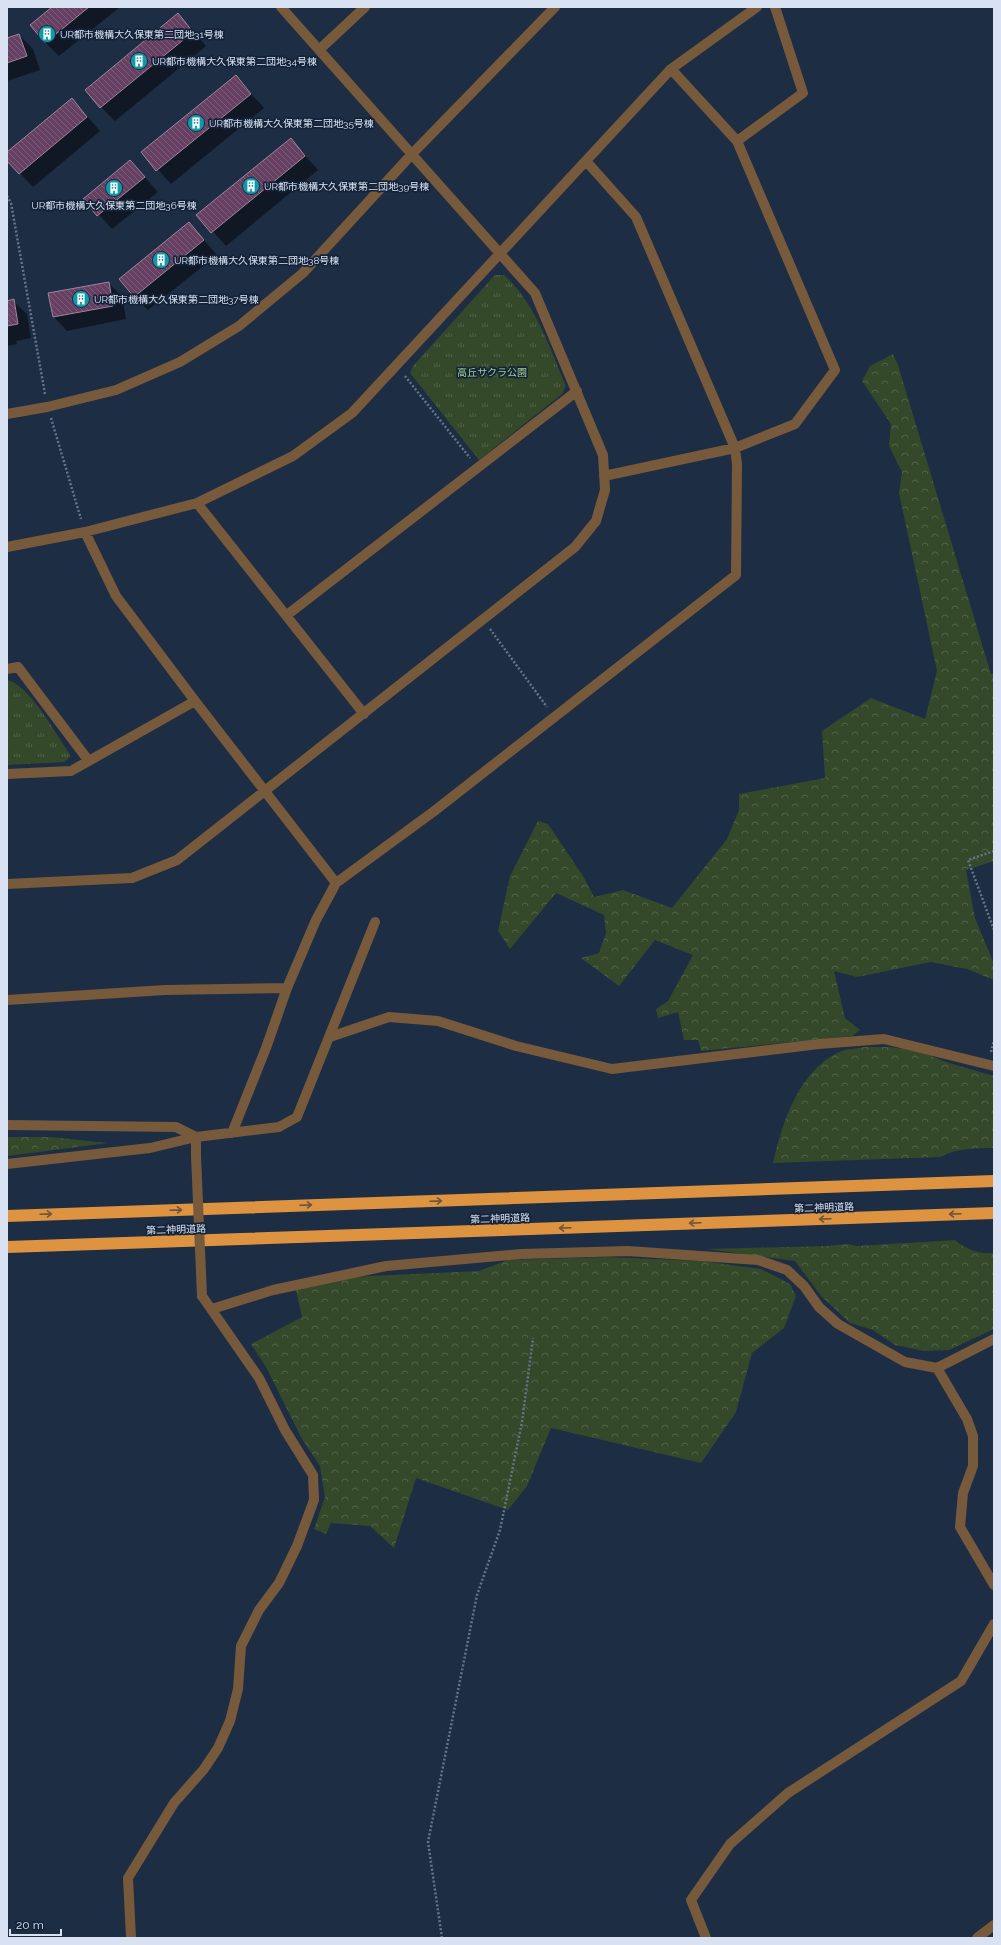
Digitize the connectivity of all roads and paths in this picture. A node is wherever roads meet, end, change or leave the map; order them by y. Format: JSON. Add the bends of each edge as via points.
{"nodes":[{"id":1,"x":281,"y":7,"type":"edge"},
{"id":2,"x":365,"y":7,"type":"edge"},
{"id":3,"x":555,"y":7,"type":"edge"},
{"id":4,"x":757,"y":7,"type":"edge"},
{"id":5,"x":775,"y":7,"type":"edge"},
{"id":6,"x":319,"y":50,"type":"junction"},
{"id":7,"x":671,"y":69,"type":"junction"},
{"id":8,"x":737,"y":141,"type":"junction"},
{"id":9,"x":412,"y":154,"type":"junction"},
{"id":10,"x":586,"y":161,"type":"junction"},
{"id":11,"x":7,"y":196,"type":"edge"},
{"id":12,"x":500,"y":253,"type":"junction"},
{"id":13,"x":396,"y":365,"type":"junction"},
{"id":14,"x":577,"y":391,"type":"junction"},
{"id":15,"x":47,"y":407,"type":"junction"},
{"id":16,"x":7,"y":414,"type":"edge"},
{"id":17,"x":735,"y":448,"type":"junction"},
{"id":18,"x":478,"y":468,"type":"junction"},
{"id":19,"x":604,"y":476,"type":"junction"},
{"id":20,"x":197,"y":503,"type":"junction"},
{"id":21,"x":85,"y":532,"type":"junction"},
{"id":22,"x":7,"y":547,"type":"edge"},
{"id":23,"x":287,"y":615,"type":"junction"},
{"id":24,"x":483,"y":620,"type":"junction"},
{"id":25,"x":7,"y":669,"type":"edge"},
{"id":26,"x":194,"y":702,"type":"junction"},
{"id":27,"x":364,"y":714,"type":"junction"},
{"id":28,"x":555,"y":717,"type":"junction"},
{"id":29,"x":88,"y":760,"type":"junction"},
{"id":30,"x":7,"y":774,"type":"edge"},
{"id":31,"x":266,"y":791,"type":"junction"},
{"id":32,"x":994,"y":851,"type":"edge"},
{"id":33,"x":336,"y":883,"type":"junction"},
{"id":34,"x":7,"y":884,"type":"edge"},
{"id":35,"x":375,"y":922,"type":"dead end"},
{"id":36,"x":994,"y":930,"type":"edge"},
{"id":37,"x":287,"y":988,"type":"junction"},
{"id":38,"x":7,"y":1000,"type":"edge"},
{"id":39,"x":330,"y":1037,"type":"junction"},
{"id":40,"x":994,"y":1066,"type":"edge"},
{"id":41,"x":7,"y":1125,"type":"edge"},
{"id":42,"x":232,"y":1134,"type":"junction"},
{"id":43,"x":196,"y":1137,"type":"junction"},
{"id":44,"x":7,"y":1164,"type":"edge"},
{"id":45,"x":994,"y":1181,"type":"edge"},
{"id":46,"x":994,"y":1212,"type":"edge"},
{"id":47,"x":7,"y":1216,"type":"edge"},
{"id":48,"x":7,"y":1247,"type":"edge"},
{"id":49,"x":212,"y":1309,"type":"junction"},
{"id":50,"x":533,"y":1338,"type":"dead end"},
{"id":51,"x":994,"y":1339,"type":"edge"},
{"id":52,"x":938,"y":1368,"type":"junction"},
{"id":53,"x":994,"y":1585,"type":"edge"},
{"id":54,"x":994,"y":1624,"type":"edge"},
{"id":55,"x":994,"y":1924,"type":"edge"},
{"id":56,"x":132,"y":1938,"type":"edge"},
{"id":57,"x":442,"y":1938,"type":"edge"},
{"id":58,"x":706,"y":1938,"type":"edge"},
{"id":59,"x":977,"y":1938,"type":"edge"}],
"edges":[{"from":1,"to":6,"type":"street"},
{"from":2,"to":6,"type":"street"},
{"from":3,"to":9,"type":"street"},
{"from":4,"to":7,"type":"street"},
{"from":5,"to":8,"type":"street","via":[[803,93]]},
{"from":6,"to":9,"type":"street"},
{"from":7,"to":8,"type":"street"},
{"from":7,"to":10,"type":"street"},
{"from":8,"to":17,"type":"street","via":[[835,370],[795,424]]},
{"from":9,"to":12,"type":"street"},
{"from":9,"to":15,"type":"street","via":[[303,273],[239,326],[180,362],[116,390]]},
{"from":10,"to":12,"type":"street"},
{"from":10,"to":17,"type":"street","via":[[636,216]]},
{"from":11,"to":15,"type":"path","via":[[11,203]]},
{"from":12,"to":13,"type":"street"},
{"from":12,"to":14,"type":"street","via":[[535,293]]},
{"from":13,"to":18,"type":"path"},
{"from":13,"to":20,"type":"street","via":[[352,413],[293,456]]},
{"from":14,"to":18,"type":"street"},
{"from":14,"to":19,"type":"street","via":[[603,455]]},
{"from":15,"to":16,"type":"street"},
{"from":15,"to":21,"type":"path"},
{"from":17,"to":19,"type":"street"},
{"from":17,"to":28,"type":"street","via":[[738,464],[736,575]]},
{"from":18,"to":23,"type":"street"},
{"from":19,"to":24,"type":"street","via":[[605,490],[596,521],[575,547]]},
{"from":20,"to":21,"type":"street"},
{"from":20,"to":23,"type":"street"},
{"from":21,"to":22,"type":"street"},
{"from":21,"to":26,"type":"street","via":[[116,596]]},
{"from":23,"to":27,"type":"street"},
{"from":24,"to":27,"type":"street"},
{"from":24,"to":28,"type":"path"},
{"from":25,"to":29,"type":"street","via":[[18,667]]},
{"from":26,"to":29,"type":"street"},
{"from":26,"to":31,"type":"street"},
{"from":27,"to":31,"type":"street"},
{"from":28,"to":33,"type":"street","via":[[433,812]]},
{"from":29,"to":30,"type":"street","via":[[71,771]]},
{"from":31,"to":33,"type":"street"},
{"from":31,"to":34,"type":"street","via":[[177,860],[132,878]]},
{"from":32,"to":36,"type":"path","via":[[968,860]]},
{"from":33,"to":37,"type":"street","via":[[316,920]]},
{"from":35,"to":39,"type":"street"},
{"from":37,"to":38,"type":"street","via":[[165,990]]},
{"from":37,"to":42,"type":"street"},
{"from":39,"to":40,"type":"street","via":[[389,1017],[438,1021],[516,1046],[612,1069],[819,1044],[884,1039]]},
{"from":39,"to":42,"type":"street","via":[[297,1117],[279,1127]]},
{"from":41,"to":43,"type":"street","via":[[176,1127]]},
{"from":42,"to":43,"type":"street"},
{"from":43,"to":44,"type":"street","via":[[150,1148]]},
{"from":43,"to":49,"type":"street","bridge":true,"via":[[202,1296]]},
{"from":47,"to":45,"type":"highway","name":"第二神明道路","one_way":true},
{"from":46,"to":48,"type":"highway","name":"第二神明道路","one_way":true},
{"from":49,"to":52,"type":"street","via":[[273,1290],[386,1266],[521,1254],[628,1251],[704,1255],[758,1260],[787,1270],[804,1286],[819,1308],[838,1324],[905,1362]]},
{"from":49,"to":56,"type":"street","via":[[259,1378],[285,1430],[313,1475],[314,1500],[297,1546],[279,1583],[259,1610],[241,1646],[238,1689],[230,1721],[218,1748],[204,1769],[174,1803],[128,1878]]},
{"from":50,"to":57,"type":"path","via":[[519,1437],[500,1530],[477,1595],[428,1842]]},
{"from":51,"to":52,"type":"street"},
{"from":52,"to":53,"type":"street","via":[[974,1436],[973,1466],[964,1493],[960,1527]]},
{"from":54,"to":58,"type":"street","via":[[961,1681],[788,1793],[730,1844],[691,1900]]},
{"from":55,"to":59,"type":"street"}]}
